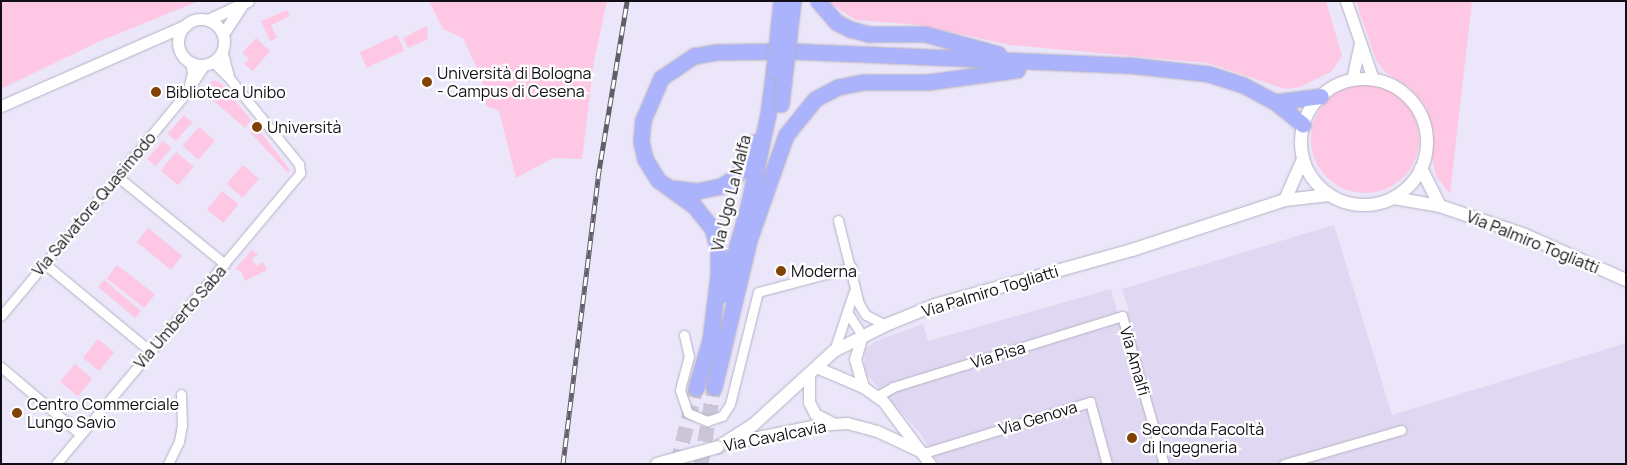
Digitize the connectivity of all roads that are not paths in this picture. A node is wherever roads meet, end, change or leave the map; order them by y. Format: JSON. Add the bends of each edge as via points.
{"nodes":[{"id":1,"x":781,"y":1,"type":"edge"},
{"id":2,"x":793,"y":1,"type":"edge"},
{"id":3,"x":818,"y":1,"type":"edge"},
{"id":4,"x":1346,"y":1,"type":"edge"},
{"id":5,"x":246,"y":2,"type":"edge"},
{"id":6,"x":208,"y":20,"type":"junction"},
{"id":7,"x":184,"y":26,"type":"junction"},
{"id":8,"x":223,"y":34,"type":"junction"},
{"id":9,"x":147,"y":40,"type":"junction"},
{"id":10,"x":1361,"y":41,"type":"junction"},
{"id":11,"x":179,"y":45,"type":"junction"},
{"id":12,"x":222,"y":50,"type":"junction"},
{"id":13,"x":190,"y":61,"type":"junction"},
{"id":14,"x":1033,"y":62,"type":"junction"},
{"id":15,"x":209,"y":63,"type":"junction"},
{"id":16,"x":1128,"y":65,"type":"junction"},
{"id":17,"x":774,"y":69,"type":"junction"},
{"id":18,"x":230,"y":79,"type":"junction"},
{"id":19,"x":1352,"y":80,"type":"junction"},
{"id":20,"x":1373,"y":80,"type":"junction"},
{"id":21,"x":187,"y":92,"type":"junction"},
{"id":22,"x":1321,"y":96,"type":"junction"},
{"id":23,"x":1275,"y":102,"type":"junction"},
{"id":24,"x":1,"y":106,"type":"edge"},
{"id":25,"x":1303,"y":125,"type":"junction"},
{"id":26,"x":1303,"y":159,"type":"junction"},
{"id":27,"x":1422,"y":168,"type":"junction"},
{"id":28,"x":117,"y":176,"type":"junction"},
{"id":29,"x":671,"y":187,"type":"junction"},
{"id":30,"x":1329,"y":195,"type":"junction"},
{"id":31,"x":1394,"y":198,"type":"junction"},
{"id":32,"x":1285,"y":200,"type":"junction"},
{"id":33,"x":1440,"y":206,"type":"junction"},
{"id":34,"x":838,"y":220,"type":"dead end"},
{"id":35,"x":750,"y":237,"type":"junction"},
{"id":36,"x":45,"y":264,"type":"junction"},
{"id":37,"x":225,"y":264,"type":"junction"},
{"id":38,"x":852,"y":267,"type":"junction"},
{"id":39,"x":1626,"y":280,"type":"edge"},
{"id":40,"x":854,"y":291,"type":"junction"},
{"id":41,"x":846,"y":312,"type":"junction"},
{"id":42,"x":1,"y":316,"type":"edge"},
{"id":43,"x":1122,"y":316,"type":"joint"},
{"id":44,"x":886,"y":325,"type":"junction"},
{"id":45,"x":684,"y":335,"type":"dead end"},
{"id":46,"x":862,"y":335,"type":"junction"},
{"id":47,"x":710,"y":340,"type":"junction"},
{"id":48,"x":150,"y":351,"type":"junction"},
{"id":49,"x":834,"y":351,"type":"junction"},
{"id":50,"x":1,"y":367,"type":"edge"},
{"id":51,"x":812,"y":371,"type":"junction"},
{"id":52,"x":714,"y":387,"type":"tunnel mouth"},
{"id":53,"x":863,"y":387,"type":"junction"},
{"id":54,"x":696,"y":388,"type":"tunnel mouth"},
{"id":55,"x":181,"y":394,"type":"dead end"},
{"id":56,"x":876,"y":396,"type":"junction"},
{"id":57,"x":835,"y":424,"type":"junction"},
{"id":58,"x":1401,"y":430,"type":"dead end"},
{"id":59,"x":80,"y":434,"type":"junction"},
{"id":60,"x":723,"y":445,"type":"junction"},
{"id":61,"x":924,"y":453,"type":"junction"},
{"id":62,"x":56,"y":464,"type":"edge"},
{"id":63,"x":168,"y":464,"type":"edge"},
{"id":64,"x":657,"y":464,"type":"edge"},
{"id":65,"x":930,"y":464,"type":"edge"},
{"id":66,"x":1107,"y":464,"type":"edge"},
{"id":67,"x":1164,"y":464,"type":"edge"},
{"id":68,"x":1284,"y":464,"type":"edge"}],
"edges":[{"from":1,"to":17,"type":"highway","name":"Via Ugo La Malfa","bridge":true},
{"from":2,"to":35,"type":"highway","name":"Via Ugo La Malfa","bridge":true,"via":[[781,104]]},
{"from":3,"to":14,"type":"highway","via":[[836,22],[850,29],[868,34],[945,38]]},
{"from":4,"to":10,"type":"street"},
{"from":5,"to":6,"type":"street"},
{"from":5,"to":8,"type":"street"},
{"from":6,"to":7,"type":"street","via":[[194,20]]},
{"from":6,"to":8,"type":"street"},
{"from":7,"to":9,"type":"street"},
{"from":7,"to":11,"type":"street"},
{"from":8,"to":12,"type":"street"},
{"from":9,"to":11,"type":"street","via":[[164,39]]},
{"from":9,"to":24,"type":"street"},
{"from":10,"to":19,"type":"street"},
{"from":10,"to":20,"type":"street"},
{"from":11,"to":13,"type":"street"},
{"from":12,"to":15,"type":"street"},
{"from":12,"to":18,"type":"street"},
{"from":13,"to":15,"type":"street"},
{"from":13,"to":21,"type":"street","via":[[192,73]]},
{"from":14,"to":16,"type":"highway"},
{"from":14,"to":29,"type":"highway","via":[[789,51],[716,52],[694,56],[662,78],[643,120],[641,141],[645,159],[658,180]]},
{"from":15,"to":18,"type":"street"},
{"from":15,"to":21,"type":"street","name":"Via Salvatore Quasimodo"},
{"from":16,"to":23,"type":"highway","via":[[1209,74],[1243,85]]},
{"from":16,"to":35,"type":"highway","via":[[999,71],[928,82],[863,82],[826,92],[814,100],[786,135]]},
{"from":17,"to":29,"type":"highway","via":[[752,148],[735,178],[709,190]]},
{"from":17,"to":47,"type":"highway","name":"Via Ugo La Malfa","via":[[768,114],[747,210]]},
{"from":18,"to":37,"type":"street","name":"Via Umberto Saba","via":[[302,168]]},
{"from":19,"to":20,"type":"main road"},
{"from":19,"to":22,"type":"main road"},
{"from":20,"to":27,"type":"main road","via":[[1396,88],[1411,100],[1422,117],[1427,144]]},
{"from":21,"to":28,"type":"street","name":"Via Salvatore Quasimodo"},
{"from":22,"to":23,"type":"highway"},
{"from":22,"to":25,"type":"main road"},
{"from":23,"to":25,"type":"highway"},
{"from":25,"to":26,"type":"main road"},
{"from":26,"to":30,"type":"main road","via":[[1314,180]]},
{"from":26,"to":32,"type":"main road"},
{"from":27,"to":31,"type":"main road","via":[[1410,186]]},
{"from":27,"to":33,"type":"main road"},
{"from":28,"to":36,"type":"street","name":"Via Salvatore Quasimodo"},
{"from":28,"to":37,"type":"street"},
{"from":29,"to":47,"type":"highway","via":[[705,217],[718,249]]},
{"from":30,"to":31,"type":"main road","via":[[1362,205]]},
{"from":30,"to":32,"type":"main road","name":"Via Palmiro Togliatti"},
{"from":31,"to":33,"type":"main road","name":"Via Palmiro Togliatti"},
{"from":32,"to":44,"type":"main road","name":"Via Palmiro Togliatti","via":[[1132,250],[936,305]]},
{"from":33,"to":39,"type":"main road","name":"Via Palmiro Togliatti","via":[[1525,235]]},
{"from":34,"to":38,"type":"street"},
{"from":35,"to":52,"type":"highway","name":"Via Ugo La Malfa"},
{"from":36,"to":42,"type":"street","name":"Via Salvatore Quasimodo"},
{"from":36,"to":48,"type":"street"},
{"from":37,"to":48,"type":"street","name":"Via Umberto Saba"},
{"from":38,"to":40,"type":"street"},
{"from":38,"to":45,"type":"street","via":[[758,292],[730,404],[722,416],[707,421],[688,413],[680,390],[689,356]]},
{"from":40,"to":41,"type":"street"},
{"from":40,"to":44,"type":"street","via":[[866,315]]},
{"from":41,"to":46,"type":"street"},
{"from":41,"to":49,"type":"street"},
{"from":43,"to":56,"type":"street","name":"Via Pisa","via":[[893,387]]},
{"from":43,"to":67,"type":"street","name":"Via Amalfi"},
{"from":44,"to":46,"type":"main road","name":"Via Palmiro Togliatti"},
{"from":46,"to":49,"type":"main road","name":"Via Palmiro Togliatti"},
{"from":46,"to":53,"type":"street","via":[[855,358]]},
{"from":47,"to":54,"type":"highway","name":"Via Ugo La Malfa"},
{"from":48,"to":59,"type":"street","name":"Via Umberto Saba"},
{"from":49,"to":51,"type":"main road","name":"Via Palmiro Togliatti"},
{"from":50,"to":59,"type":"street"},
{"from":51,"to":53,"type":"street"},
{"from":51,"to":57,"type":"street","name":"Via Cavalcavia","via":[[809,402],[815,414]]},
{"from":51,"to":60,"type":"main road","name":"Via Palmiro Togliatti"},
{"from":53,"to":56,"type":"street"},
{"from":55,"to":63,"type":"street","via":[[182,425],[179,441]]},
{"from":56,"to":61,"type":"street"},
{"from":57,"to":60,"type":"street","name":"Via Cavalcavia"},
{"from":57,"to":61,"type":"street","name":"Via Cavalcavia","via":[[847,423],[877,431]]},
{"from":58,"to":68,"type":"street"},
{"from":59,"to":62,"type":"street","name":"Via Umberto Saba"},
{"from":60,"to":64,"type":"main road","name":"Via Cavalcavia","bridge":true},
{"from":61,"to":65,"type":"street"},
{"from":61,"to":66,"type":"street","name":"Via Genova","via":[[1090,402]]}]}
